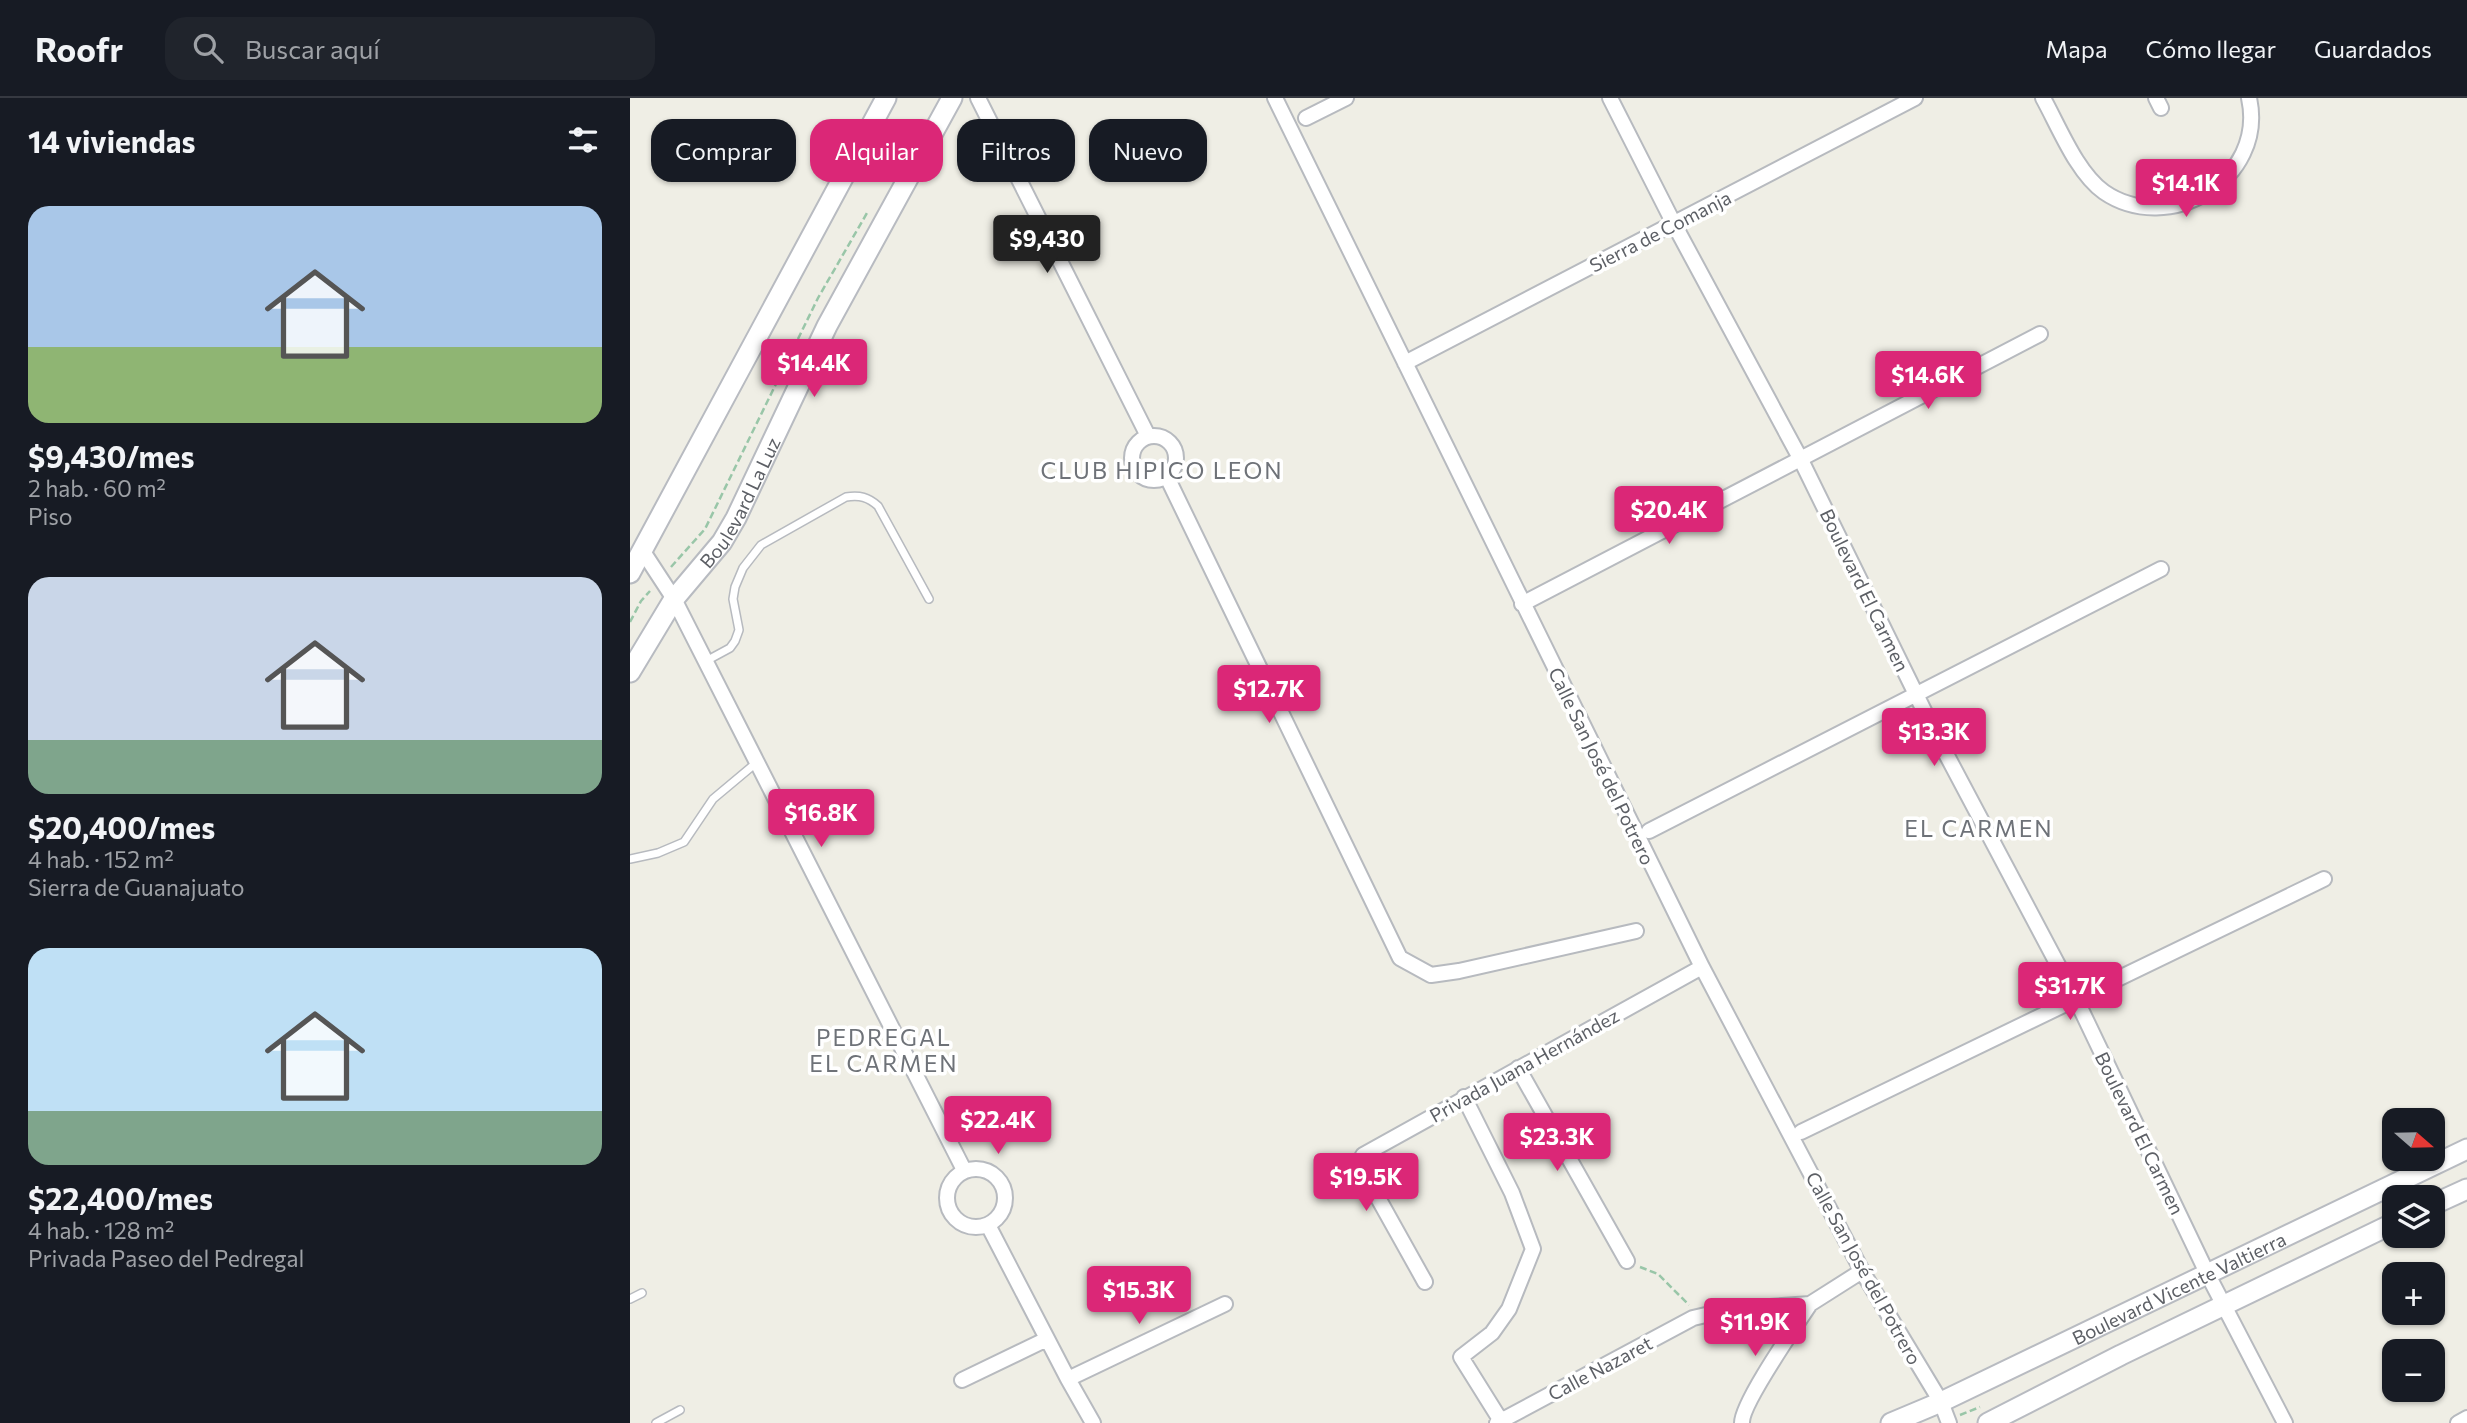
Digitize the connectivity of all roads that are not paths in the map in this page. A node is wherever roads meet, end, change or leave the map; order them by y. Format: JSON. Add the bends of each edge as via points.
{"nodes":[{"id":1,"x":886,"y":98,"type":"edge"},
{"id":2,"x":952,"y":98,"type":"edge"},
{"id":3,"x":978,"y":98,"type":"edge"},
{"id":4,"x":1275,"y":98,"type":"edge"},
{"id":5,"x":1346,"y":98,"type":"edge"},
{"id":6,"x":1610,"y":98,"type":"edge"},
{"id":7,"x":1915,"y":98,"type":"edge"},
{"id":8,"x":2043,"y":98,"type":"edge"},
{"id":9,"x":2249,"y":98,"type":"edge"},
{"id":10,"x":1306,"y":118,"type":"dead end"},
{"id":11,"x":1674,"y":224,"type":"junction"},
{"id":12,"x":2039,"y":334,"type":"dead end"},
{"id":13,"x":1405,"y":363,"type":"junction"},
{"id":14,"x":1147,"y":436,"type":"junction"},
{"id":15,"x":1800,"y":458,"type":"junction"},
{"id":16,"x":1167,"y":477,"type":"junction"},
{"id":17,"x":642,"y":550,"type":"junction"},
{"id":18,"x":2161,"y":569,"type":"dead end"},
{"id":19,"x":630,"y":573,"type":"edge"},
{"id":20,"x":674,"y":599,"type":"junction"},
{"id":21,"x":929,"y":599,"type":"dead end"},
{"id":22,"x":1522,"y":604,"type":"junction"},
{"id":23,"x":706,"y":661,"type":"junction"},
{"id":24,"x":630,"y":673,"type":"edge"},
{"id":25,"x":1916,"y":694,"type":"junction"},
{"id":26,"x":757,"y":762,"type":"junction"},
{"id":27,"x":1648,"y":831,"type":"dead end"},
{"id":28,"x":630,"y":859,"type":"edge"},
{"id":29,"x":2324,"y":879,"type":"dead end"},
{"id":30,"x":1636,"y":931,"type":"dead end"},
{"id":31,"x":1702,"y":967,"type":"junction"},
{"id":32,"x":2076,"y":999,"type":"junction"},
{"id":33,"x":1518,"y":1068,"type":"junction"},
{"id":34,"x":1464,"y":1097,"type":"junction"},
{"id":35,"x":1801,"y":1132,"type":"dead end"},
{"id":36,"x":2467,"y":1149,"type":"edge"},
{"id":37,"x":964,"y":1170,"type":"junction"},
{"id":38,"x":2467,"y":1189,"type":"edge"},
{"id":39,"x":2445,"y":1199,"type":"edge"},
{"id":40,"x":988,"y":1225,"type":"junction"},
{"id":41,"x":2382,"y":1229,"type":"edge"},
{"id":42,"x":1627,"y":1261,"type":"road end"},
{"id":43,"x":1862,"y":1271,"type":"junction"},
{"id":44,"x":2207,"y":1273,"type":"junction"},
{"id":45,"x":1425,"y":1282,"type":"dead end"},
{"id":46,"x":642,"y":1293,"type":"dead end"},
{"id":47,"x":630,"y":1299,"type":"edge"},
{"id":48,"x":1225,"y":1304,"type":"dead end"},
{"id":49,"x":1810,"y":1304,"type":"junction"},
{"id":50,"x":2223,"y":1305,"type":"junction"},
{"id":51,"x":1047,"y":1339,"type":"junction"},
{"id":52,"x":1068,"y":1379,"type":"junction"},
{"id":53,"x":962,"y":1380,"type":"dead end"},
{"id":54,"x":1941,"y":1402,"type":"junction"},
{"id":55,"x":680,"y":1410,"type":"dead end"},
{"id":56,"x":2467,"y":1418,"type":"edge"},
{"id":57,"x":1499,"y":1422,"type":"edge"},
{"id":58,"x":656,"y":1423,"type":"edge"},
{"id":59,"x":1093,"y":1423,"type":"edge"},
{"id":60,"x":1742,"y":1423,"type":"edge"},
{"id":61,"x":1891,"y":1423,"type":"edge"},
{"id":62,"x":1950,"y":1423,"type":"edge"},
{"id":63,"x":1988,"y":1423,"type":"edge"},
{"id":64,"x":2285,"y":1423,"type":"edge"},
{"id":65,"x":2458,"y":1423,"type":"edge"}],
"edges":[{"from":1,"to":17,"type":"main road"},
{"from":2,"to":20,"type":"main road","name":"Boulevard La Luz","via":[[827,326],[736,518]]},
{"from":3,"to":14,"type":"street"},
{"from":4,"to":13,"type":"street","name":"Calle San José del Potrero"},
{"from":5,"to":10,"type":"street"},
{"from":6,"to":11,"type":"street","name":"Boulevard El Carmen"},
{"from":7,"to":11,"type":"street","name":"Sierra de Comanja"},
{"from":8,"to":9,"type":"street","via":[[2090,180],[2120,201],[2144,208],[2195,199],[2232,174],[2249,142]]},
{"from":11,"to":13,"type":"street","name":"Sierra de Comanja"},
{"from":11,"to":15,"type":"street","name":"Boulevard El Carmen"},
{"from":12,"to":15,"type":"street"},
{"from":13,"to":22,"type":"street","name":"Calle San José del Potrero"},
{"from":14,"to":16,"type":"street","via":[[1161,436],[1172,443],[1176,467]]},
{"from":14,"to":16,"type":"street","via":[[1132,452],[1132,463],[1146,480]]},
{"from":15,"to":22,"type":"street"},
{"from":15,"to":25,"type":"street","name":"Boulevard El Carmen"},
{"from":16,"to":30,"type":"street","via":[[1400,958],[1431,975]]},
{"from":17,"to":19,"type":"main road"},
{"from":17,"to":20,"type":"street"},
{"from":18,"to":25,"type":"street"},
{"from":20,"to":23,"type":"street"},
{"from":20,"to":24,"type":"main road","name":"Boulevard La Luz"},
{"from":21,"to":23,"type":"lane","via":[[878,506],[869,498],[846,496],[761,545],[735,587],[739,630],[735,641]]},
{"from":22,"to":31,"type":"street","name":"Calle San José del Potrero"},
{"from":23,"to":26,"type":"street"},
{"from":25,"to":27,"type":"street"},
{"from":25,"to":32,"type":"street","name":"Boulevard El Carmen"},
{"from":26,"to":28,"type":"lane","via":[[713,799],[684,842]]},
{"from":26,"to":37,"type":"street"},
{"from":29,"to":32,"type":"street"},
{"from":31,"to":33,"type":"street","name":"Privada Juana Hernández"},
{"from":31,"to":43,"type":"street","name":"Calle San José del Potrero"},
{"from":32,"to":35,"type":"street"},
{"from":32,"to":44,"type":"street","name":"Boulevard El Carmen"},
{"from":33,"to":34,"type":"street","name":"Privada Juana Hernández"},
{"from":33,"to":42,"type":"street"},
{"from":34,"to":45,"type":"street","name":"Privada Juana Hernández","via":[[1369,1150],[1360,1161]]},
{"from":34,"to":57,"type":"street","via":[[1513,1193],[1533,1249],[1509,1309],[1492,1333],[1461,1357]]},
{"from":36,"to":44,"type":"main road","name":"Boulevard Vicente Valtierra"},
{"from":37,"to":40,"type":"street","via":[[990,1171],[1000,1180],[1005,1206]]},
{"from":37,"to":40,"type":"street","via":[[953,1178],[946,1204],[962,1224]]},
{"from":38,"to":39,"type":"main road"},
{"from":40,"to":51,"type":"street"},
{"from":41,"to":50,"type":"main road","name":"Boulevard Vicente Valtierra"},
{"from":43,"to":49,"type":"street","name":"Calle Nazaret"},
{"from":43,"to":54,"type":"street","name":"Calle San José del Potrero"},
{"from":44,"to":50,"type":"street","name":"Boulevard El Carmen"},
{"from":44,"to":54,"type":"main road","name":"Boulevard Vicente Valtierra"},
{"from":46,"to":47,"type":"lane"},
{"from":48,"to":52,"type":"street"},
{"from":49,"to":57,"type":"street","name":"Calle Nazaret","via":[[1700,1316]]},
{"from":49,"to":60,"type":"street","via":[[1751,1398]]},
{"from":50,"to":63,"type":"main road","name":"Boulevard Vicente Valtierra"},
{"from":50,"to":64,"type":"street","name":"Boulevard El Carmen"},
{"from":51,"to":52,"type":"street"},
{"from":51,"to":53,"type":"street"},
{"from":52,"to":59,"type":"street"},
{"from":54,"to":61,"type":"main road","name":"Boulevard Vicente Valtierra"},
{"from":54,"to":62,"type":"street","name":"Calle San José del Potrero"},
{"from":55,"to":58,"type":"lane"},
{"from":56,"to":65,"type":"street"}]}
